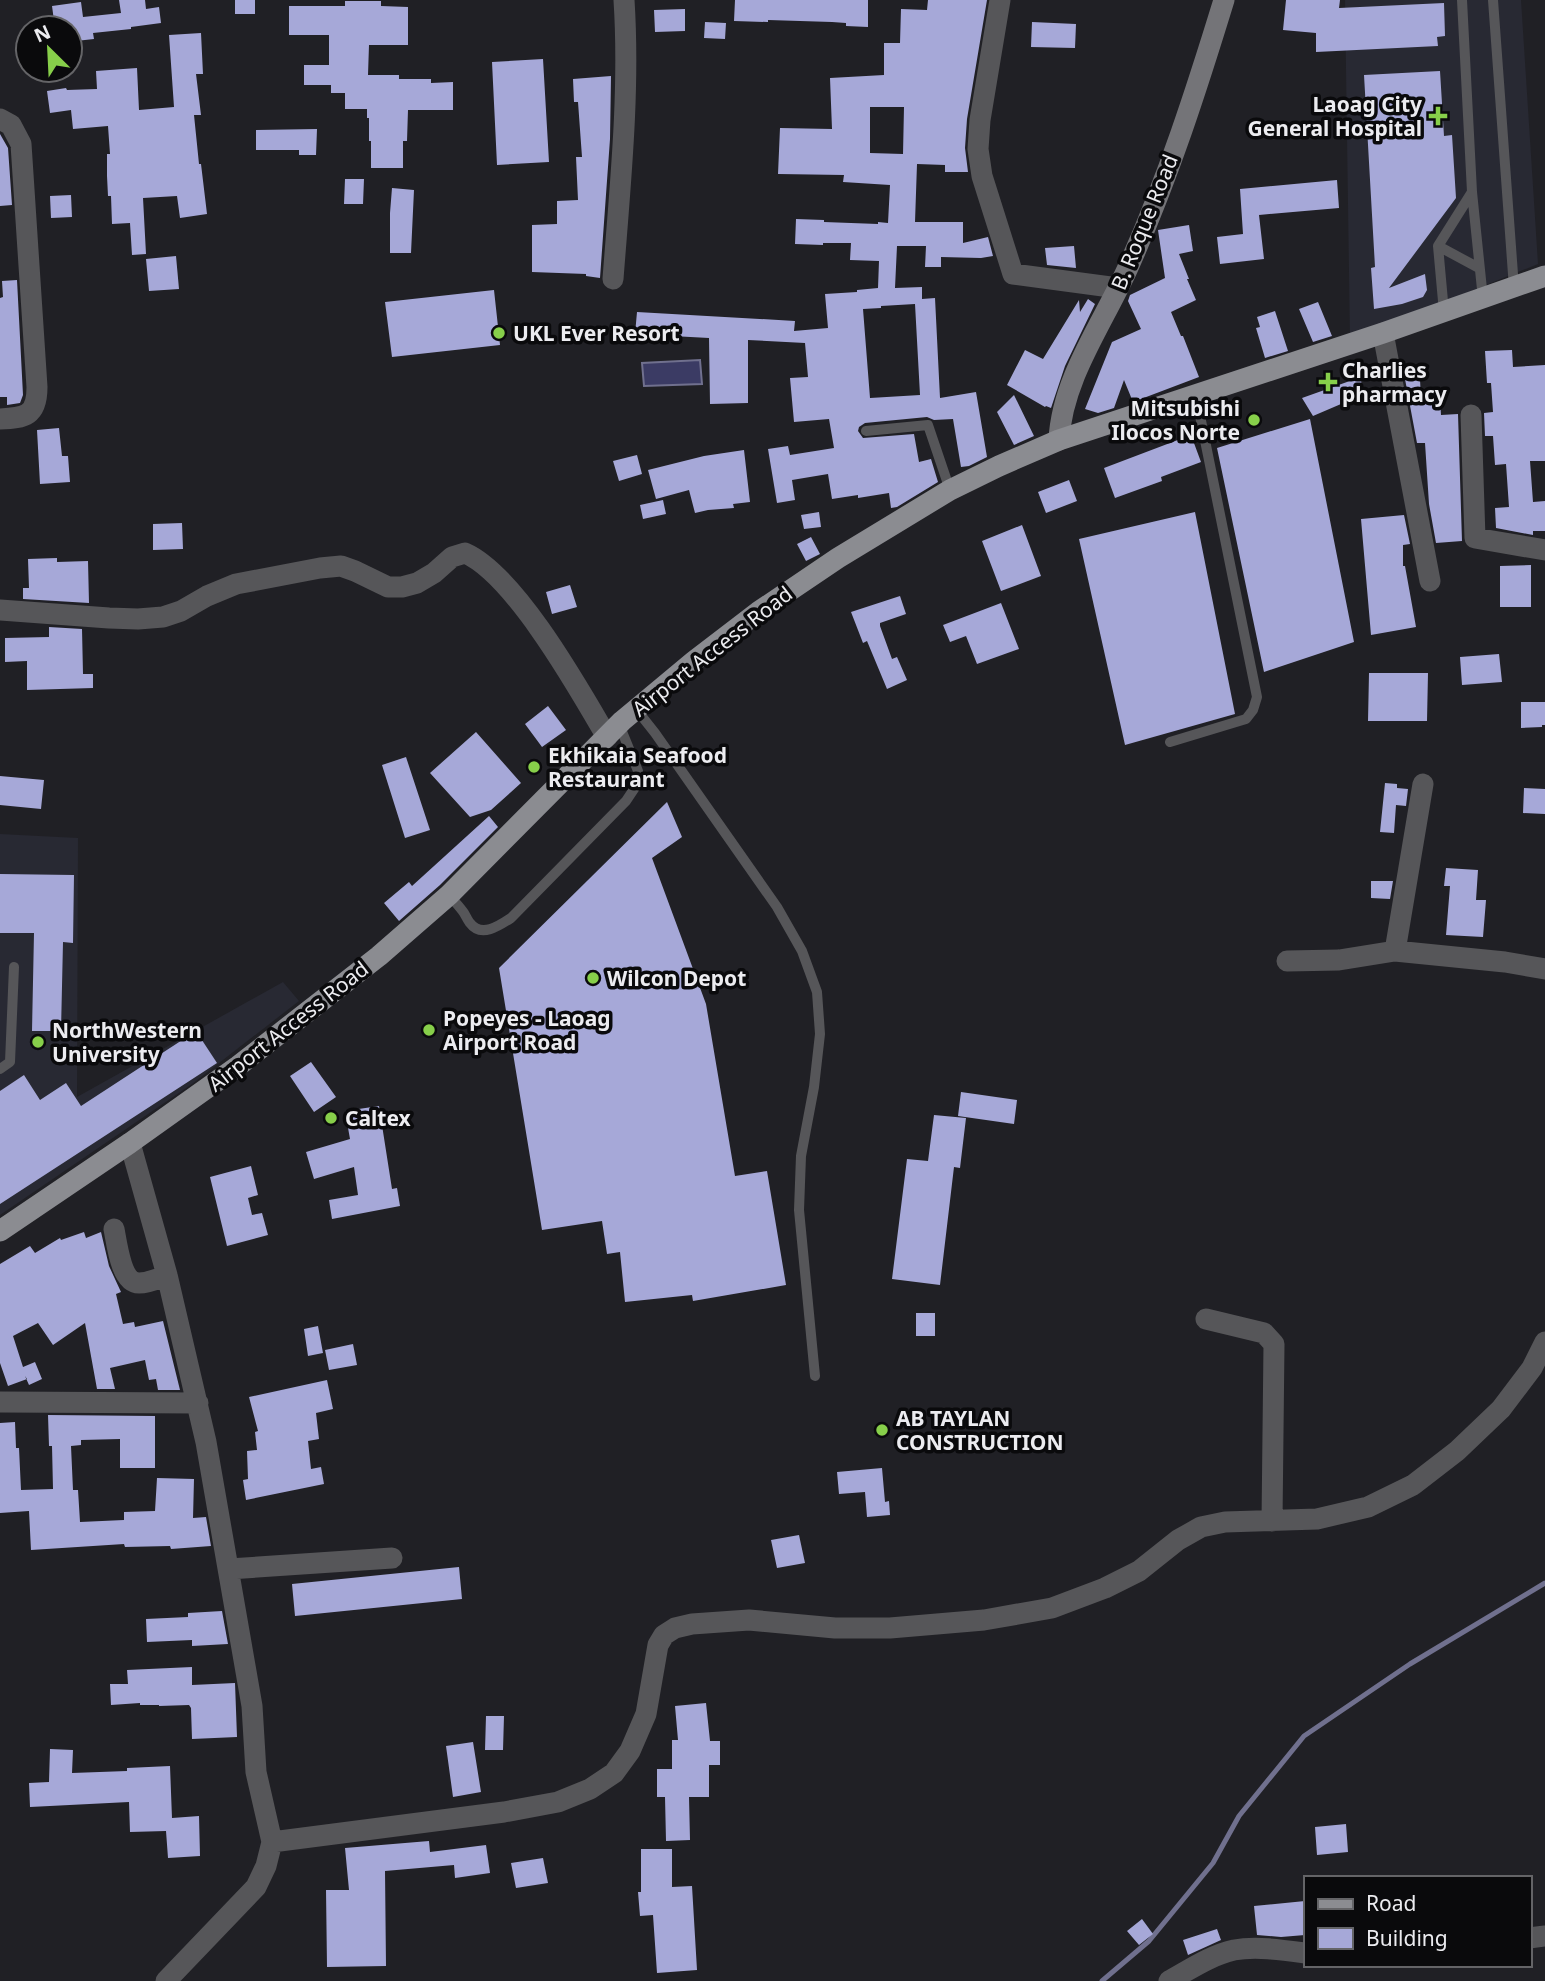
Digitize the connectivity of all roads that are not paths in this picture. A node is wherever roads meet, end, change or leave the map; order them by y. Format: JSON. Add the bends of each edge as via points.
{"nodes":[{"id":1,"x":624,"y":0,"type":"edge"},
{"id":2,"x":1000,"y":0,"type":"edge"},
{"id":3,"x":1224,"y":0,"type":"edge"},
{"id":4,"x":1462,"y":0,"type":"edge"},
{"id":5,"x":1493,"y":0,"type":"edge"},
{"id":6,"x":0,"y":119,"type":"edge"},
{"id":7,"x":1472,"y":192,"type":"junction"},
{"id":8,"x":1438,"y":246,"type":"junction"},
{"id":9,"x":1479,"y":268,"type":"junction"},
{"id":10,"x":1545,"y":276,"type":"edge"},
{"id":11,"x":613,"y":279,"type":"dead end"},
{"id":12,"x":1118,"y":288,"type":"junction"},
{"id":13,"x":1514,"y":288,"type":"junction"},
{"id":14,"x":1483,"y":299,"type":"junction"},
{"id":15,"x":1444,"y":312,"type":"junction"},
{"id":16,"x":1383,"y":333,"type":"junction"},
{"id":17,"x":1196,"y":396,"type":"junction"},
{"id":18,"x":1471,"y":415,"type":"dead end"},
{"id":19,"x":0,"y":419,"type":"edge"},
{"id":20,"x":866,"y":430,"type":"dead end"},
{"id":21,"x":1059,"y":440,"type":"junction"},
{"id":22,"x":950,"y":490,"type":"junction"},
{"id":23,"x":1545,"y":550,"type":"edge"},
{"id":24,"x":1430,"y":582,"type":"dead end"},
{"id":25,"x":0,"y":610,"type":"edge"},
{"id":26,"x":636,"y":709,"type":"junction"},
{"id":27,"x":613,"y":731,"type":"junction"},
{"id":28,"x":1170,"y":742,"type":"dead end"},
{"id":29,"x":1423,"y":784,"type":"dead end"},
{"id":30,"x":449,"y":895,"type":"junction"},
{"id":31,"x":1395,"y":951,"type":"junction"},
{"id":32,"x":1287,"y":961,"type":"dead end"},
{"id":33,"x":14,"y":967,"type":"dead end"},
{"id":34,"x":1545,"y":969,"type":"edge"},
{"id":35,"x":0,"y":1069,"type":"edge"},
{"id":36,"x":130,"y":1143,"type":"junction"},
{"id":37,"x":114,"y":1229,"type":"dead end"},
{"id":38,"x":0,"y":1231,"type":"edge"},
{"id":39,"x":167,"y":1275,"type":"junction"},
{"id":40,"x":1206,"y":1319,"type":"dead end"},
{"id":41,"x":1545,"y":1342,"type":"edge"},
{"id":42,"x":815,"y":1376,"type":"dead end"},
{"id":43,"x":0,"y":1402,"type":"edge"},
{"id":44,"x":198,"y":1403,"type":"junction"},
{"id":45,"x":1272,"y":1521,"type":"junction"},
{"id":46,"x":392,"y":1558,"type":"dead end"},
{"id":47,"x":229,"y":1569,"type":"junction"},
{"id":48,"x":272,"y":1842,"type":"junction"},
{"id":49,"x":1304,"y":1953,"type":"edge"},
{"id":50,"x":166,"y":1981,"type":"edge"},
{"id":51,"x":1169,"y":1981,"type":"edge"}],
"edges":[{"from":1,"to":11,"type":"street"},
{"from":2,"to":12,"type":"street","via":[[978,149],[1013,274]]},
{"from":3,"to":12,"type":"street","name":"B. Roque Road","via":[[1200,79]]},
{"from":4,"to":7,"type":"lane"},
{"from":5,"to":13,"type":"lane"},
{"from":6,"to":19,"type":"street","via":[[11,125],[22,144],[37,387],[34,408],[27,415]]},
{"from":7,"to":8,"type":"lane"},
{"from":7,"to":9,"type":"lane"},
{"from":8,"to":9,"type":"lane"},
{"from":8,"to":15,"type":"lane"},
{"from":9,"to":14,"type":"lane"},
{"from":10,"to":13,"type":"main road","name":"Airport Access Road"},
{"from":12,"to":21,"type":"street","name":"B. Roque Road","via":[[1073,380]]},
{"from":13,"to":14,"type":"main road","name":"Airport Access Road"},
{"from":14,"to":15,"type":"main road","name":"Airport Access Road"},
{"from":15,"to":16,"type":"main road","name":"Airport Access Road"},
{"from":16,"to":17,"type":"main road","name":"Airport Access Road"},
{"from":16,"to":24,"type":"street"},
{"from":17,"to":21,"type":"main road","name":"Airport Access Road"},
{"from":17,"to":28,"type":"lane","via":[[1257,697],[1245,719]]},
{"from":18,"to":23,"type":"street","via":[[1475,538]]},
{"from":20,"to":22,"type":"lane","via":[[928,425]]},
{"from":21,"to":22,"type":"main road","name":"Airport Access Road"},
{"from":22,"to":26,"type":"main road","name":"Airport Access Road","via":[[758,612]]},
{"from":25,"to":27,"type":"street","via":[[163,617],[236,584],[320,568],[341,566],[388,586],[402,587],[465,553],[505,584]]},
{"from":26,"to":27,"type":"main road","name":"Airport Access Road"},
{"from":26,"to":42,"type":"lane","via":[[776,907],[802,951],[817,992],[820,1034],[799,1210]]},
{"from":27,"to":30,"type":"main road","name":"Airport Access Road"},
{"from":27,"to":30,"type":"lane","via":[[638,771],[636,786],[520,908],[498,928],[486,931],[469,923]]},
{"from":29,"to":31,"type":"street"},
{"from":30,"to":36,"type":"main road","name":"Airport Access Road","via":[[238,1066]]},
{"from":31,"to":32,"type":"street","via":[[1339,960]]},
{"from":31,"to":34,"type":"street"},
{"from":33,"to":35,"type":"lane","via":[[10,1062]]},
{"from":36,"to":38,"type":"main road","name":"Airport Access Road"},
{"from":36,"to":39,"type":"street"},
{"from":37,"to":39,"type":"street","via":[[130,1280],[146,1282]]},
{"from":39,"to":44,"type":"street"},
{"from":40,"to":45,"type":"street","via":[[1264,1334],[1274,1344]]},
{"from":41,"to":45,"type":"street","via":[[1501,1409],[1413,1485],[1368,1507],[1317,1519]]},
{"from":43,"to":44,"type":"street"},
{"from":44,"to":47,"type":"street"},
{"from":45,"to":48,"type":"street","via":[[1201,1527],[1139,1571],[1052,1608],[984,1620],[890,1628],[749,1620],[675,1628],[658,1645],[646,1714],[630,1751],[614,1773],[590,1789],[504,1812]]},
{"from":46,"to":47,"type":"street"},
{"from":47,"to":48,"type":"street","via":[[252,1706],[256,1772]]},
{"from":48,"to":50,"type":"street","via":[[256,1886]]},
{"from":49,"to":51,"type":"street","via":[[1232,1951]]}]}
